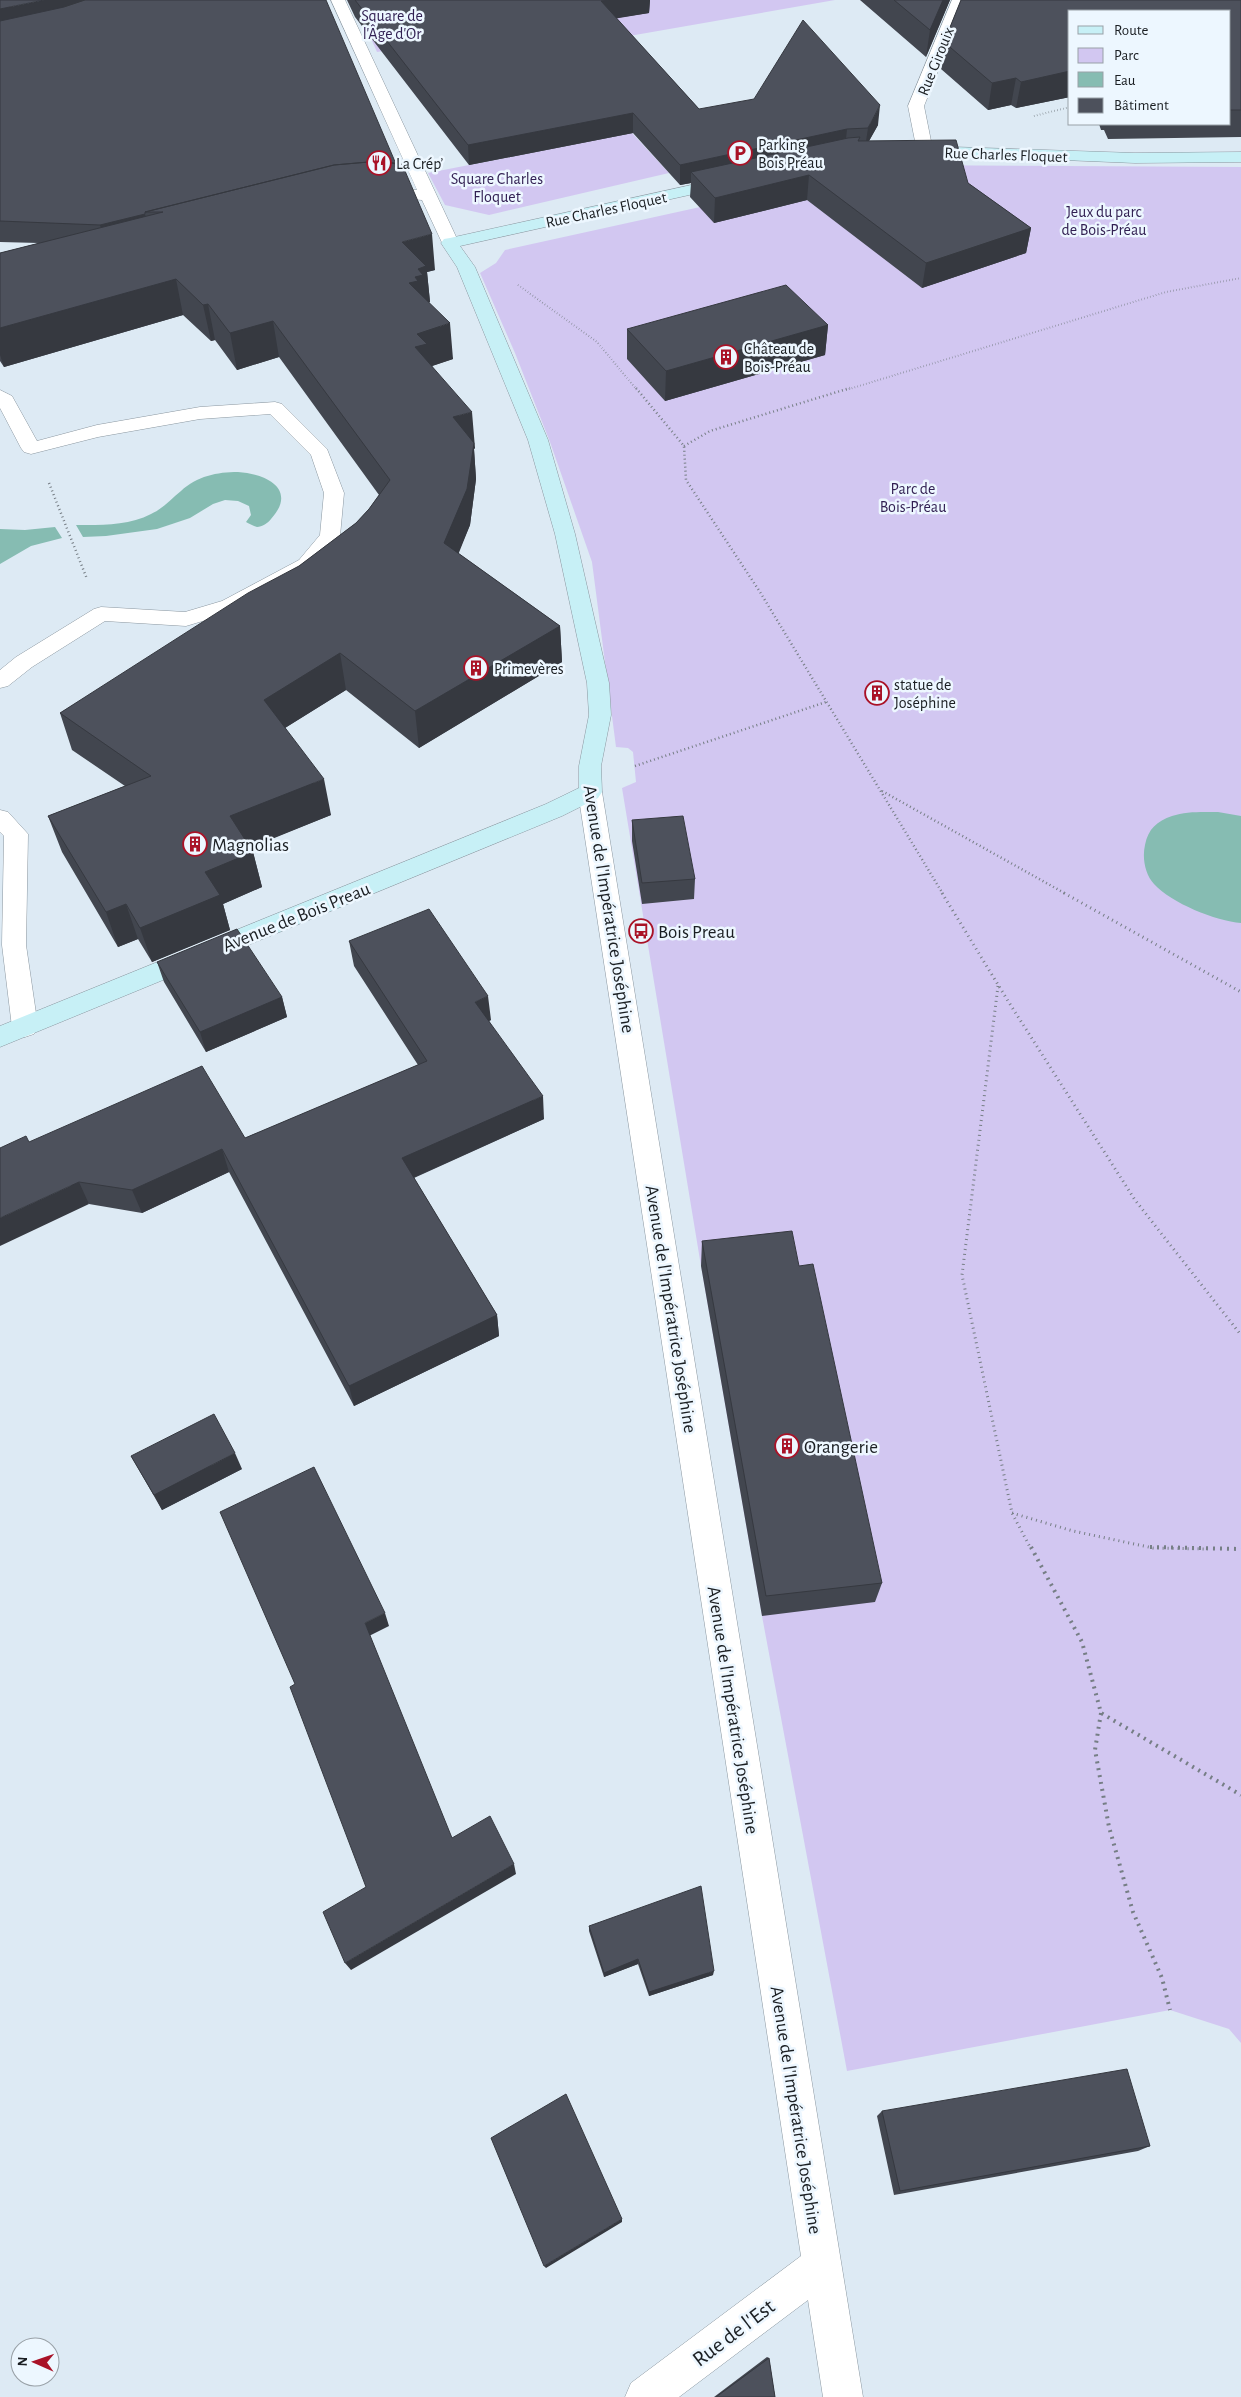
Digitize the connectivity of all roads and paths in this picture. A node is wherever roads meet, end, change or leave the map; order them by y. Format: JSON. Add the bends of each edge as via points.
{"nodes":[{"id":1,"x":338,"y":0,"type":"edge"},
{"id":2,"x":958,"y":0,"type":"edge"},
{"id":3,"x":925,"y":151,"type":"junction"},
{"id":4,"x":908,"y":152,"type":"edge"},
{"id":5,"x":1241,"y":157,"type":"edge"},
{"id":6,"x":742,"y":179,"type":"edge"},
{"id":7,"x":356,"y":192,"type":"edge"},
{"id":8,"x":428,"y":196,"type":"junction"},
{"id":9,"x":450,"y":243,"type":"junction"},
{"id":10,"x":1241,"y":278,"type":"edge"},
{"id":11,"x":516,"y":284,"type":"dead end"},
{"id":12,"x":0,"y":396,"type":"edge"},
{"id":13,"x":684,"y":446,"type":"junction"},
{"id":14,"x":31,"y":448,"type":"junction"},
{"id":15,"x":101,"y":614,"type":"junction"},
{"id":16,"x":0,"y":681,"type":"edge"},
{"id":17,"x":826,"y":702,"type":"junction"},
{"id":18,"x":882,"y":790,"type":"junction"},
{"id":19,"x":590,"y":792,"type":"junction"},
{"id":20,"x":0,"y":818,"type":"edge"},
{"id":21,"x":998,"y":986,"type":"junction"},
{"id":22,"x":1241,"y":992,"type":"edge"},
{"id":23,"x":25,"y":1027,"type":"junction"},
{"id":24,"x":0,"y":1037,"type":"edge"},
{"id":25,"x":1241,"y":1335,"type":"edge"},
{"id":26,"x":1012,"y":1513,"type":"junction"},
{"id":27,"x":1241,"y":1549,"type":"edge"},
{"id":28,"x":1101,"y":1713,"type":"junction"},
{"id":29,"x":1241,"y":1795,"type":"edge"},
{"id":30,"x":1170,"y":2010,"type":"dead end"},
{"id":31,"x":822,"y":2266,"type":"junction"},
{"id":32,"x":645,"y":2397,"type":"edge"},
{"id":33,"x":843,"y":2397,"type":"edge"}],
"edges":[{"from":1,"to":8,"type":"street"},
{"from":2,"to":3,"type":"street","name":"Rue Girouix","via":[[916,106]]},
{"from":3,"to":4,"type":"main road","name":"Rue Charles Floquet"},
{"from":3,"to":5,"type":"main road","name":"Rue Charles Floquet","via":[[1135,158]]},
{"from":6,"to":9,"type":"main road","name":"Rue Charles Floquet"},
{"from":7,"to":8,"type":"street","via":[[384,190]]},
{"from":8,"to":9,"type":"street"},
{"from":9,"to":19,"type":"main road","name":"Avenue de l'Impératrice Joséphine","via":[[466,267],[538,440],[565,534],[598,683],[600,715],[590,766]]},
{"from":10,"to":13,"type":"path","via":[[1166,292],[710,431]]},
{"from":11,"to":13,"type":"path","via":[[597,342]]},
{"from":12,"to":14,"type":"street"},
{"from":13,"to":17,"type":"path","via":[[686,480],[760,592]]},
{"from":14,"to":15,"type":"path","via":[[36,449]]},
{"from":14,"to":15,"type":"street","via":[[97,431],[190,415],[275,408],[320,453],[334,493],[330,536],[306,564],[229,606],[186,619]]},
{"from":15,"to":16,"type":"street","via":[[24,662]]},
{"from":17,"to":18,"type":"path"},
{"from":17,"to":19,"type":"path","via":[[634,766]]},
{"from":18,"to":21,"type":"path"},
{"from":18,"to":22,"type":"path"},
{"from":19,"to":23,"type":"main road","name":"Avenue de Bois Preau","via":[[554,810]]},
{"from":19,"to":31,"type":"street","name":"Avenue de l'Impératrice Joséphine"},
{"from":20,"to":23,"type":"street","via":[[16,834],[14,945]]},
{"from":21,"to":25,"type":"path","via":[[1135,1200]]},
{"from":21,"to":26,"type":"path","via":[[962,1275]]},
{"from":23,"to":24,"type":"main road","name":"Avenue de Bois Preau"},
{"from":26,"to":27,"type":"path","via":[[1073,1531],[1153,1548]]},
{"from":26,"to":28,"type":"path","via":[[1082,1642]]},
{"from":28,"to":29,"type":"path"},
{"from":28,"to":30,"type":"path","via":[[1095,1750],[1109,1827],[1133,1912],[1162,1978]]},
{"from":31,"to":32,"type":"street","name":"Rue de l'Est"},
{"from":31,"to":33,"type":"street","name":"Avenue de l'Impératrice Joséphine"}]}
